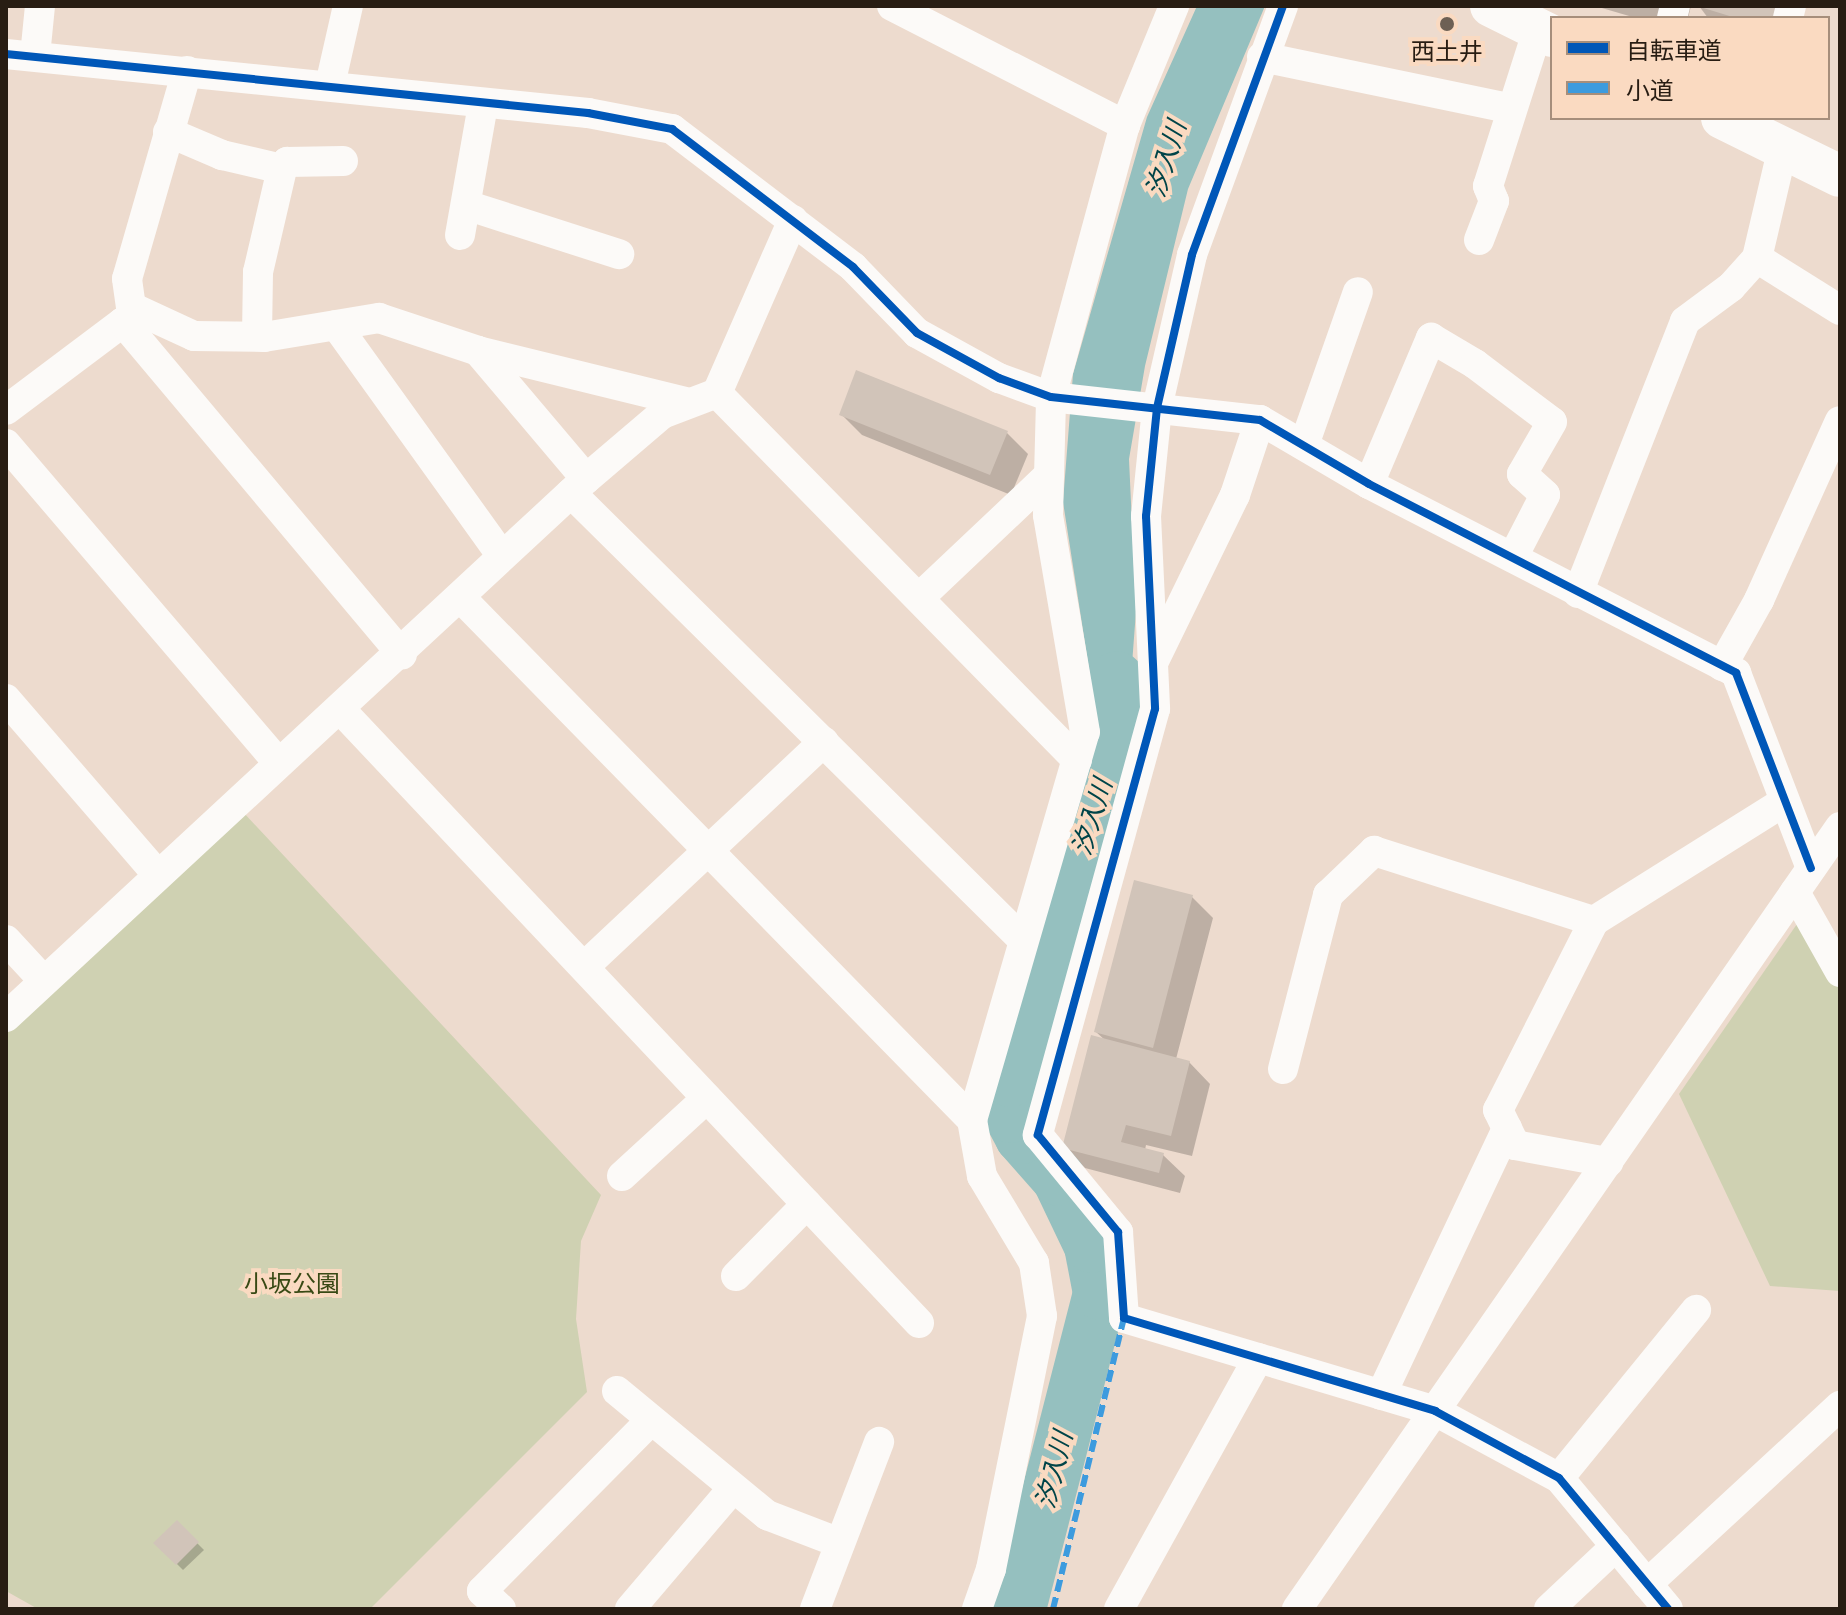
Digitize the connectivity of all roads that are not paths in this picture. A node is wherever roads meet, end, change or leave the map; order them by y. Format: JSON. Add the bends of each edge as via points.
{"nodes":[{"id":1,"x":40,"y":6,"type":"edge"},
{"id":2,"x":348,"y":6,"type":"edge"},
{"id":3,"x":892,"y":6,"type":"edge"},
{"id":4,"x":1174,"y":6,"type":"edge"},
{"id":5,"x":1283,"y":6,"type":"edge"},
{"id":6,"x":1491,"y":6,"type":"edge"},
{"id":7,"x":1545,"y":32,"type":"edge"},
{"id":8,"x":20,"y":55,"type":"edge"},
{"id":9,"x":1262,"y":57,"type":"junction"},
{"id":10,"x":187,"y":71,"type":"junction"},
{"id":11,"x":330,"y":85,"type":"junction"},
{"id":12,"x":483,"y":104,"type":"junction"},
{"id":13,"x":1512,"y":109,"type":"junction"},
{"id":14,"x":1728,"y":120,"type":"edge"},
{"id":15,"x":1125,"y":125,"type":"junction"},
{"id":16,"x":168,"y":132,"type":"junction"},
{"id":17,"x":1771,"y":134,"type":"edge"},
{"id":18,"x":343,"y":161,"type":"dead end"},
{"id":19,"x":282,"y":169,"type":"junction"},
{"id":20,"x":1840,"y":176,"type":"edge"},
{"id":21,"x":466,"y":205,"type":"junction"},
{"id":22,"x":793,"y":220,"type":"junction"},
{"id":23,"x":460,"y":235,"type":"dead end"},
{"id":24,"x":1479,"y":240,"type":"dead end"},
{"id":25,"x":619,"y":254,"type":"dead end"},
{"id":26,"x":1757,"y":258,"type":"junction"},
{"id":27,"x":1358,"y":292,"type":"dead end"},
{"id":28,"x":1840,"y":310,"type":"edge"},
{"id":29,"x":127,"y":314,"type":"junction"},
{"id":30,"x":336,"y":325,"type":"junction"},
{"id":31,"x":257,"y":336,"type":"junction"},
{"id":32,"x":478,"y":351,"type":"junction"},
{"id":33,"x":717,"y":393,"type":"junction"},
{"id":34,"x":1051,"y":397,"type":"junction"},
{"id":35,"x":686,"y":402,"type":"junction"},
{"id":36,"x":1157,"y":408,"type":"junction"},
{"id":37,"x":6,"y":410,"type":"edge"},
{"id":38,"x":1260,"y":420,"type":"junction"},
{"id":39,"x":1840,"y":421,"type":"edge"},
{"id":40,"x":6,"y":444,"type":"edge"},
{"id":41,"x":1304,"y":445,"type":"junction"},
{"id":42,"x":1049,"y":475,"type":"junction"},
{"id":43,"x":1369,"y":484,"type":"junction"},
{"id":44,"x":579,"y":486,"type":"junction"},
{"id":45,"x":502,"y":556,"type":"junction"},
{"id":46,"x":1513,"y":557,"type":"junction"},
{"id":47,"x":1578,"y":593,"type":"junction"},
{"id":48,"x":460,"y":597,"type":"junction"},
{"id":49,"x":919,"y":598,"type":"junction"},
{"id":50,"x":402,"y":654,"type":"junction"},
{"id":51,"x":1155,"y":659,"type":"junction"},
{"id":52,"x":1722,"y":666,"type":"junction"},
{"id":53,"x":6,"y":699,"type":"edge"},
{"id":54,"x":340,"y":709,"type":"junction"},
{"id":55,"x":824,"y":742,"type":"junction"},
{"id":56,"x":1077,"y":760,"type":"junction"},
{"id":57,"x":278,"y":762,"type":"junction"},
{"id":58,"x":1784,"y":802,"type":"junction"},
{"id":59,"x":1840,"y":827,"type":"edge"},
{"id":60,"x":710,"y":852,"type":"junction"},
{"id":61,"x":157,"y":874,"type":"junction"},
{"id":62,"x":1803,"y":880,"type":"junction"},
{"id":63,"x":1594,"y":921,"type":"junction"},
{"id":64,"x":6,"y":940,"type":"edge"},
{"id":65,"x":1023,"y":940,"type":"junction"},
{"id":66,"x":584,"y":967,"type":"junction"},
{"id":67,"x":1840,"y":972,"type":"edge"},
{"id":68,"x":43,"y":980,"type":"junction"},
{"id":69,"x":6,"y":1017,"type":"edge"},
{"id":70,"x":1283,"y":1069,"type":"dead end"},
{"id":71,"x":707,"y":1098,"type":"junction"},
{"id":72,"x":972,"y":1120,"type":"junction"},
{"id":73,"x":1507,"y":1128,"type":"junction"},
{"id":74,"x":1608,"y":1162,"type":"junction"},
{"id":75,"x":622,"y":1176,"type":"dead end"},
{"id":76,"x":807,"y":1204,"type":"junction"},
{"id":77,"x":736,"y":1276,"type":"dead end"},
{"id":78,"x":1696,"y":1310,"type":"dead end"},
{"id":79,"x":919,"y":1323,"type":"dead end"},
{"id":80,"x":1258,"y":1358,"type":"junction"},
{"id":81,"x":617,"y":1391,"type":"dead end"},
{"id":82,"x":1381,"y":1395,"type":"junction"},
{"id":83,"x":1840,"y":1406,"type":"edge"},
{"id":84,"x":1435,"y":1411,"type":"junction"},
{"id":85,"x":650,"y":1421,"type":"junction"},
{"id":86,"x":879,"y":1442,"type":"dead end"},
{"id":87,"x":1559,"y":1478,"type":"junction"},
{"id":88,"x":733,"y":1488,"type":"junction"},
{"id":89,"x":840,"y":1543,"type":"junction"},
{"id":90,"x":1616,"y":1546,"type":"junction"},
{"id":91,"x":1647,"y":1584,"type":"junction"},
{"id":92,"x":501,"y":1609,"type":"edge"},
{"id":93,"x":630,"y":1609,"type":"edge"},
{"id":94,"x":815,"y":1609,"type":"edge"},
{"id":95,"x":977,"y":1609,"type":"edge"},
{"id":96,"x":1119,"y":1609,"type":"edge"},
{"id":97,"x":1297,"y":1609,"type":"edge"},
{"id":98,"x":1549,"y":1609,"type":"edge"},
{"id":99,"x":1668,"y":1609,"type":"edge"}],
"edges":[{"from":1,"to":8,"type":"street"},
{"from":2,"to":11,"type":"street"},
{"from":3,"to":15,"type":"street"},
{"from":4,"to":15,"type":"street"},
{"from":5,"to":9,"type":"street"},
{"from":6,"to":7,"type":"street"},
{"from":7,"to":13,"type":"street"},
{"from":8,"to":10,"type":"street"},
{"from":9,"to":13,"type":"street"},
{"from":9,"to":36,"type":"street","via":[[1192,255]]},
{"from":10,"to":11,"type":"street"},
{"from":10,"to":16,"type":"street"},
{"from":11,"to":12,"type":"street"},
{"from":12,"to":21,"type":"street"},
{"from":12,"to":22,"type":"street","via":[[588,113],[672,129]]},
{"from":13,"to":24,"type":"street","via":[[1488,186],[1494,201]]},
{"from":14,"to":17,"type":"street"},
{"from":15,"to":34,"type":"street"},
{"from":16,"to":19,"type":"street","via":[[222,155]]},
{"from":16,"to":29,"type":"street","via":[[127,279]]},
{"from":17,"to":20,"type":"street"},
{"from":17,"to":26,"type":"street"},
{"from":18,"to":19,"type":"street","via":[[287,162]]},
{"from":19,"to":31,"type":"street","via":[[258,272]]},
{"from":21,"to":23,"type":"street"},
{"from":21,"to":25,"type":"street"},
{"from":22,"to":33,"type":"street"},
{"from":22,"to":34,"type":"street","via":[[853,267],[917,333],[999,378]]},
{"from":26,"to":28,"type":"street"},
{"from":26,"to":47,"type":"street","via":[[1731,287],[1685,321]]},
{"from":27,"to":41,"type":"street"},
{"from":29,"to":31,"type":"street","via":[[194,336]]},
{"from":29,"to":37,"type":"street"},
{"from":29,"to":50,"type":"street"},
{"from":30,"to":31,"type":"street"},
{"from":30,"to":32,"type":"street","via":[[379,318]]},
{"from":30,"to":45,"type":"street"},
{"from":32,"to":35,"type":"street"},
{"from":32,"to":44,"type":"street"},
{"from":33,"to":35,"type":"street"},
{"from":33,"to":49,"type":"street"},
{"from":34,"to":36,"type":"street"},
{"from":34,"to":42,"type":"street"},
{"from":35,"to":44,"type":"street","via":[[662,414]]},
{"from":36,"to":38,"type":"street"},
{"from":36,"to":51,"type":"street","via":[[1146,516]]},
{"from":38,"to":41,"type":"street"},
{"from":38,"to":51,"type":"street","via":[[1235,495]]},
{"from":39,"to":52,"type":"street","via":[[1759,600]]},
{"from":40,"to":57,"type":"street"},
{"from":41,"to":43,"type":"street"},
{"from":42,"to":49,"type":"street"},
{"from":42,"to":56,"type":"street","via":[[1048,515],[1085,732]]},
{"from":43,"to":46,"type":"street"},
{"from":43,"to":46,"type":"street","via":[[1431,338],[1552,422],[1522,474],[1545,495]]},
{"from":44,"to":45,"type":"street"},
{"from":44,"to":55,"type":"street"},
{"from":45,"to":48,"type":"street"},
{"from":46,"to":47,"type":"street"},
{"from":47,"to":52,"type":"street"},
{"from":48,"to":50,"type":"street"},
{"from":48,"to":60,"type":"street"},
{"from":49,"to":56,"type":"street"},
{"from":50,"to":54,"type":"street"},
{"from":51,"to":80,"type":"street","via":[[1155,709],[1038,1135],[1118,1232],[1124,1318]]},
{"from":52,"to":58,"type":"street","via":[[1736,673]]},
{"from":53,"to":61,"type":"street"},
{"from":54,"to":57,"type":"street"},
{"from":54,"to":66,"type":"street"},
{"from":55,"to":60,"type":"street"},
{"from":55,"to":65,"type":"street"},
{"from":56,"to":65,"type":"street"},
{"from":57,"to":61,"type":"street"},
{"from":58,"to":62,"type":"street"},
{"from":58,"to":63,"type":"street"},
{"from":59,"to":62,"type":"street"},
{"from":60,"to":66,"type":"street"},
{"from":60,"to":72,"type":"street"},
{"from":61,"to":68,"type":"street"},
{"from":62,"to":67,"type":"street"},
{"from":62,"to":74,"type":"street"},
{"from":63,"to":70,"type":"street","via":[[1374,851],[1328,895]]},
{"from":63,"to":73,"type":"street","via":[[1498,1110]]},
{"from":64,"to":68,"type":"street"},
{"from":65,"to":72,"type":"street"},
{"from":66,"to":71,"type":"street"},
{"from":68,"to":69,"type":"street"},
{"from":71,"to":75,"type":"street"},
{"from":71,"to":76,"type":"street"},
{"from":72,"to":95,"type":"street","via":[[982,1176],[1034,1263],[1042,1316],[991,1569]]},
{"from":73,"to":74,"type":"street","via":[[1515,1145]]},
{"from":73,"to":82,"type":"street"},
{"from":74,"to":84,"type":"street"},
{"from":76,"to":77,"type":"street"},
{"from":76,"to":79,"type":"street"},
{"from":78,"to":87,"type":"street"},
{"from":80,"to":82,"type":"street"},
{"from":80,"to":96,"type":"street"},
{"from":81,"to":85,"type":"street"},
{"from":82,"to":84,"type":"street"},
{"from":83,"to":91,"type":"street"},
{"from":84,"to":87,"type":"street"},
{"from":84,"to":97,"type":"street"},
{"from":85,"to":88,"type":"street"},
{"from":85,"to":92,"type":"street","via":[[482,1591]]},
{"from":86,"to":89,"type":"street"},
{"from":87,"to":90,"type":"street"},
{"from":88,"to":89,"type":"street","via":[[767,1515]]},
{"from":88,"to":93,"type":"street"},
{"from":89,"to":94,"type":"street"},
{"from":90,"to":91,"type":"street"},
{"from":90,"to":98,"type":"street"},
{"from":91,"to":99,"type":"street"}]}
